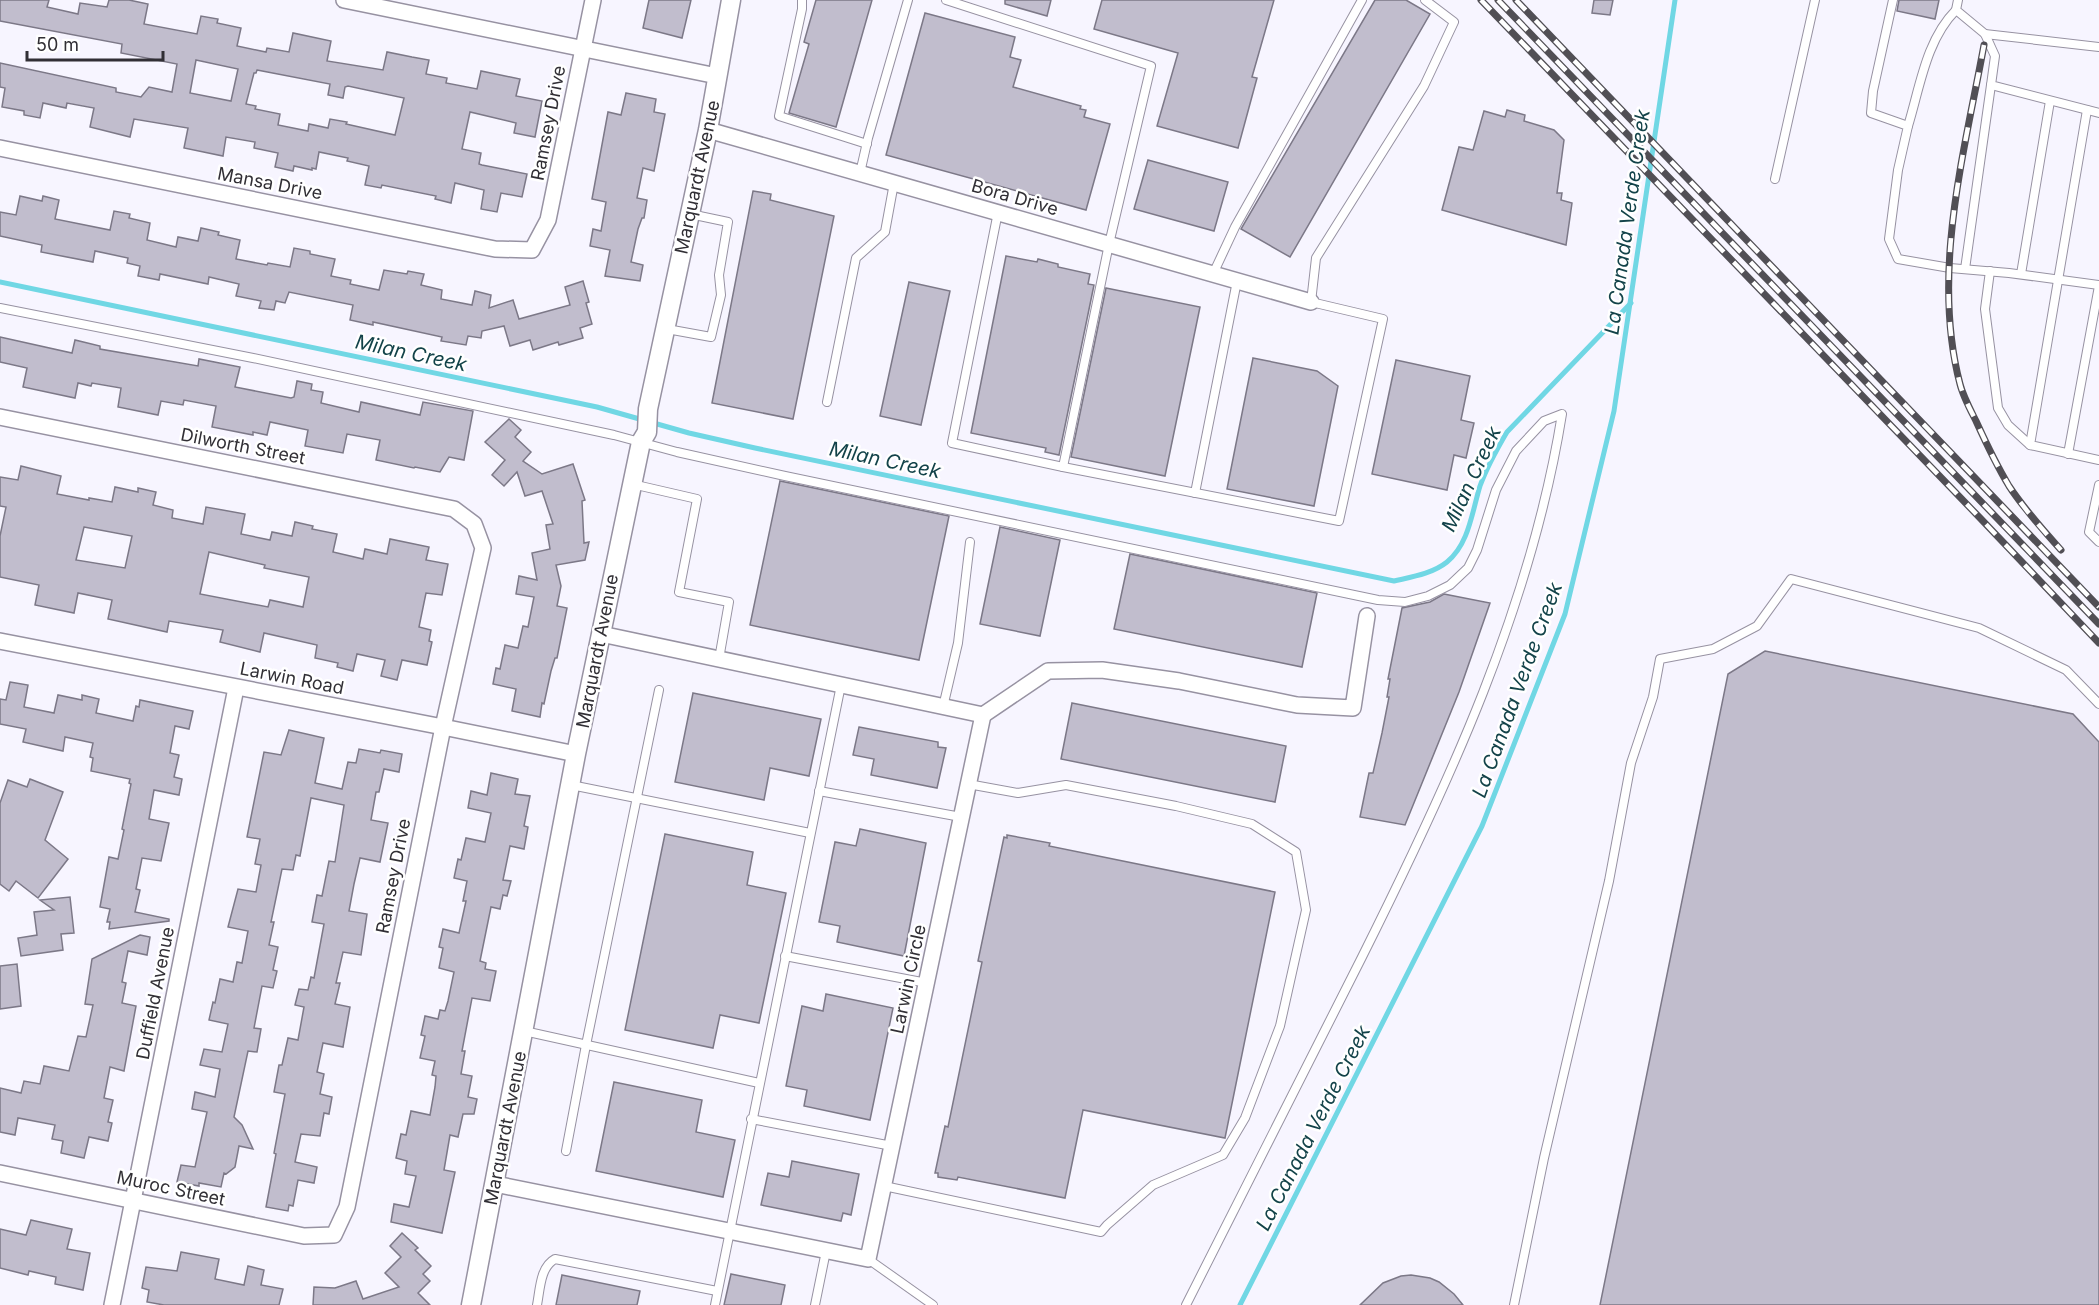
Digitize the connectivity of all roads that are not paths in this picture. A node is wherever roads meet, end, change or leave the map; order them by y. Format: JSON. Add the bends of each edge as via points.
{"nodes":[{"id":1,"x":344,"y":0,"type":"edge"},
{"id":2,"x":593,"y":0,"type":"edge"},
{"id":3,"x":731,"y":0,"type":"edge"},
{"id":4,"x":802,"y":0,"type":"edge"},
{"id":5,"x":908,"y":0,"type":"edge"},
{"id":6,"x":946,"y":0,"type":"edge"},
{"id":7,"x":1362,"y":0,"type":"edge"},
{"id":8,"x":1425,"y":0,"type":"edge"},
{"id":9,"x":1815,"y":0,"type":"edge"},
{"id":10,"x":1893,"y":0,"type":"edge"},
{"id":11,"x":1958,"y":0,"type":"edge"},
{"id":12,"x":388,"y":4,"type":"edge"},
{"id":13,"x":1956,"y":10,"type":"junction"},
{"id":14,"x":1985,"y":34,"type":"junction"},
{"id":15,"x":2099,"y":47,"type":"edge"},
{"id":16,"x":582,"y":48,"type":"junction"},
{"id":17,"x":717,"y":76,"type":"junction"},
{"id":18,"x":1991,"y":85,"type":"junction"},
{"id":19,"x":2050,"y":100,"type":"junction"},
{"id":20,"x":2088,"y":110,"type":"junction"},
{"id":21,"x":2099,"y":113,"type":"edge"},
{"id":22,"x":1908,"y":126,"type":"junction"},
{"id":23,"x":708,"y":130,"type":"junction"},
{"id":24,"x":867,"y":144,"type":"junction"},
{"id":25,"x":0,"y":148,"type":"edge"},
{"id":26,"x":860,"y":173,"type":"junction"},
{"id":27,"x":1774,"y":178,"type":"dead end"},
{"id":28,"x":894,"y":183,"type":"junction"},
{"id":29,"x":998,"y":212,"type":"junction"},
{"id":30,"x":690,"y":214,"type":"junction"},
{"id":31,"x":1109,"y":244,"type":"junction"},
{"id":32,"x":532,"y":250,"type":"joint"},
{"id":33,"x":1965,"y":269,"type":"junction"},
{"id":34,"x":1990,"y":271,"type":"junction"},
{"id":35,"x":1213,"y":274,"type":"junction"},
{"id":36,"x":2021,"y":274,"type":"junction"},
{"id":37,"x":2059,"y":280,"type":"junction"},
{"id":38,"x":1237,"y":281,"type":"junction"},
{"id":39,"x":2099,"y":286,"type":"edge"},
{"id":40,"x":1311,"y":302,"type":"junction"},
{"id":41,"x":0,"y":308,"type":"edge"},
{"id":42,"x":665,"y":329,"type":"junction"},
{"id":43,"x":827,"y":402,"type":"dead end"},
{"id":44,"x":0,"y":417,"type":"edge"},
{"id":45,"x":644,"y":437,"type":"junction"},
{"id":46,"x":2030,"y":446,"type":"junction"},
{"id":47,"x":2068,"y":453,"type":"junction"},
{"id":48,"x":2099,"y":460,"type":"edge"},
{"id":49,"x":1064,"y":467,"type":"junction"},
{"id":50,"x":632,"y":484,"type":"junction"},
{"id":51,"x":2099,"y":485,"type":"edge"},
{"id":52,"x":1195,"y":493,"type":"junction"},
{"id":53,"x":474,"y":524,"type":"joint"},
{"id":54,"x":970,"y":542,"type":"dead end"},
{"id":55,"x":2099,"y":542,"type":"edge"},
{"id":56,"x":1367,"y":616,"type":"dead end"},
{"id":57,"x":601,"y":634,"type":"junction"},
{"id":58,"x":0,"y":640,"type":"edge"},
{"id":59,"x":719,"y":659,"type":"junction"},
{"id":60,"x":841,"y":685,"type":"junction"},
{"id":61,"x":236,"y":688,"type":"junction"},
{"id":62,"x":659,"y":690,"type":"dead end"},
{"id":63,"x":2099,"y":704,"type":"edge"},
{"id":64,"x":943,"y":707,"type":"junction"},
{"id":65,"x":983,"y":716,"type":"junction"},
{"id":66,"x":443,"y":726,"type":"junction"},
{"id":67,"x":576,"y":754,"type":"junction"},
{"id":68,"x":969,"y":784,"type":"junction"},
{"id":69,"x":571,"y":785,"type":"junction"},
{"id":70,"x":819,"y":791,"type":"junction"},
{"id":71,"x":638,"y":798,"type":"junction"},
{"id":72,"x":961,"y":817,"type":"junction"},
{"id":73,"x":810,"y":833,"type":"junction"},
{"id":74,"x":785,"y":956,"type":"junction"},
{"id":75,"x":927,"y":983,"type":"junction"},
{"id":76,"x":524,"y":1031,"type":"junction"},
{"id":77,"x":586,"y":1045,"type":"junction"},
{"id":78,"x":759,"y":1083,"type":"junction"},
{"id":79,"x":752,"y":1119,"type":"junction"},
{"id":80,"x":892,"y":1146,"type":"junction"},
{"id":81,"x":566,"y":1151,"type":"dead end"},
{"id":82,"x":0,"y":1173,"type":"edge"},
{"id":83,"x":495,"y":1184,"type":"junction"},
{"id":84,"x":884,"y":1186,"type":"junction"},
{"id":85,"x":134,"y":1200,"type":"junction"},
{"id":86,"x":729,"y":1231,"type":"junction"},
{"id":87,"x":334,"y":1235,"type":"joint"},
{"id":88,"x":826,"y":1251,"type":"junction"},
{"id":89,"x":868,"y":1259,"type":"junction"},
{"id":90,"x":717,"y":1291,"type":"junction"},
{"id":91,"x":112,"y":1305,"type":"edge"},
{"id":92,"x":471,"y":1305,"type":"edge"},
{"id":93,"x":537,"y":1305,"type":"edge"},
{"id":94,"x":715,"y":1305,"type":"edge"},
{"id":95,"x":815,"y":1305,"type":"edge"},
{"id":96,"x":933,"y":1305,"type":"edge"},
{"id":97,"x":1186,"y":1305,"type":"edge"},
{"id":98,"x":1514,"y":1305,"type":"edge"}],
"edges":[{"from":1,"to":12,"type":"street"},
{"from":2,"to":16,"type":"street","name":"Ramsey Drive"},
{"from":3,"to":17,"type":"street","name":"Marquardt Avenue"},
{"from":4,"to":24,"type":"lane","via":[[780,116]]},
{"from":5,"to":24,"type":"lane"},
{"from":6,"to":31,"type":"lane","via":[[1151,66]]},
{"from":7,"to":35,"type":"lane","via":[[1235,227]]},
{"from":8,"to":40,"type":"lane","via":[[1454,22],[1424,86],[1316,258]]},
{"from":9,"to":27,"type":"lane"},
{"from":10,"to":22,"type":"lane","via":[[1871,113]]},
{"from":11,"to":13,"type":"lane"},
{"from":12,"to":16,"type":"street"},
{"from":13,"to":14,"type":"lane"},
{"from":13,"to":22,"type":"lane","via":[[1932,47]]},
{"from":14,"to":15,"type":"lane"},
{"from":14,"to":18,"type":"lane","via":[[1995,56]]},
{"from":16,"to":17,"type":"street"},
{"from":16,"to":32,"type":"street","name":"Ramsey Drive","via":[[548,220]]},
{"from":17,"to":23,"type":"street","name":"Marquardt Avenue"},
{"from":18,"to":19,"type":"lane"},
{"from":18,"to":33,"type":"lane"},
{"from":19,"to":20,"type":"lane"},
{"from":19,"to":36,"type":"lane"},
{"from":20,"to":21,"type":"lane"},
{"from":20,"to":37,"type":"lane"},
{"from":22,"to":33,"type":"lane","via":[[1889,239],[1898,259]]},
{"from":23,"to":26,"type":"street","name":"Bora Drive"},
{"from":23,"to":30,"type":"street","name":"Marquardt Avenue"},
{"from":24,"to":26,"type":"lane"},
{"from":25,"to":32,"type":"street","name":"Mansa Drive","via":[[495,249]]},
{"from":26,"to":28,"type":"street","name":"Bora Drive"},
{"from":28,"to":29,"type":"street","name":"Bora Drive"},
{"from":28,"to":43,"type":"lane","via":[[885,232],[856,258]]},
{"from":29,"to":31,"type":"street","name":"Bora Drive"},
{"from":29,"to":49,"type":"lane","via":[[952,443]]},
{"from":30,"to":42,"type":"street","name":"Marquardt Avenue"},
{"from":30,"to":42,"type":"lane","via":[[728,222],[719,275],[721,295],[711,337]]},
{"from":31,"to":35,"type":"street","name":"Bora Drive"},
{"from":31,"to":49,"type":"lane"},
{"from":33,"to":34,"type":"lane"},
{"from":34,"to":36,"type":"lane"},
{"from":34,"to":46,"type":"lane","via":[[1986,309],[1998,408],[2008,425]]},
{"from":35,"to":38,"type":"street","name":"Bora Drive"},
{"from":36,"to":37,"type":"lane"},
{"from":37,"to":39,"type":"lane"},
{"from":37,"to":46,"type":"lane"},
{"from":38,"to":40,"type":"street","name":"Bora Drive"},
{"from":38,"to":52,"type":"lane"},
{"from":39,"to":47,"type":"lane"},
{"from":40,"to":52,"type":"lane","via":[[1383,319],[1340,521]]},
{"from":41,"to":45,"type":"lane"},
{"from":42,"to":45,"type":"street","name":"Marquardt Avenue"},
{"from":44,"to":53,"type":"street","name":"Dilworth Street","via":[[454,509]]},
{"from":45,"to":50,"type":"street","name":"Marquardt Avenue"},
{"from":45,"to":97,"type":"lane","via":[[785,476],[1378,600],[1405,602],[1450,585],[1468,568],[1496,490],[1516,451],[1544,421],[1562,414],[1527,570],[1472,723],[1414,853]]},
{"from":46,"to":47,"type":"lane"},
{"from":47,"to":48,"type":"lane"},
{"from":49,"to":52,"type":"lane"},
{"from":50,"to":57,"type":"street","name":"Marquardt Avenue"},
{"from":50,"to":59,"type":"lane","via":[[697,499],[679,592],[729,602]]},
{"from":51,"to":55,"type":"lane","via":[[2089,532]]},
{"from":53,"to":66,"type":"street","name":"Ramsey Drive","via":[[483,549]]},
{"from":54,"to":64,"type":"lane","via":[[958,643]]},
{"from":56,"to":65,"type":"street","via":[[1353,708],[1297,705],[1179,681],[1091,670],[1048,671]]},
{"from":57,"to":59,"type":"street"},
{"from":57,"to":67,"type":"street","name":"Marquardt Avenue"},
{"from":58,"to":61,"type":"street","name":"Larwin Road"},
{"from":59,"to":60,"type":"street"},
{"from":60,"to":64,"type":"street"},
{"from":60,"to":70,"type":"lane"},
{"from":61,"to":66,"type":"street","name":"Larwin Road"},
{"from":61,"to":85,"type":"street","name":"Duffield Avenue"},
{"from":62,"to":71,"type":"lane"},
{"from":63,"to":98,"type":"lane","via":[[2067,670],[1979,628],[1791,579],[1757,626],[1713,649],[1660,659],[1653,697],[1631,763],[1609,881]]},
{"from":64,"to":65,"type":"street"},
{"from":65,"to":68,"type":"street","name":"Larwin Circle"},
{"from":66,"to":67,"type":"street","name":"Larwin Road"},
{"from":66,"to":87,"type":"street","name":"Ramsey Drive","via":[[346,1207]]},
{"from":67,"to":69,"type":"street","name":"Marquardt Avenue"},
{"from":68,"to":72,"type":"street","name":"Larwin Circle"},
{"from":68,"to":84,"type":"lane","via":[[1018,793],[1066,785],[1252,824],[1296,852],[1306,910],[1280,1026],[1245,1118],[1223,1155],[1153,1185],[1101,1232]]},
{"from":69,"to":71,"type":"lane"},
{"from":69,"to":76,"type":"street","name":"Marquardt Avenue"},
{"from":70,"to":72,"type":"lane"},
{"from":70,"to":73,"type":"lane"},
{"from":71,"to":73,"type":"lane"},
{"from":71,"to":77,"type":"lane"},
{"from":72,"to":75,"type":"street","name":"Larwin Circle"},
{"from":73,"to":74,"type":"lane"},
{"from":74,"to":75,"type":"lane"},
{"from":74,"to":78,"type":"lane"},
{"from":75,"to":80,"type":"street","name":"Larwin Circle"},
{"from":76,"to":77,"type":"lane"},
{"from":76,"to":83,"type":"street","name":"Marquardt Avenue"},
{"from":77,"to":78,"type":"lane"},
{"from":77,"to":81,"type":"lane"},
{"from":78,"to":79,"type":"lane"},
{"from":79,"to":80,"type":"lane"},
{"from":79,"to":86,"type":"lane"},
{"from":80,"to":84,"type":"street","name":"Larwin Circle"},
{"from":82,"to":85,"type":"street","name":"Muroc Street"},
{"from":83,"to":86,"type":"street"},
{"from":83,"to":92,"type":"street","name":"Marquardt Avenue"},
{"from":84,"to":89,"type":"street","name":"Larwin Circle"},
{"from":85,"to":87,"type":"street","name":"Muroc Street","via":[[304,1236]]},
{"from":85,"to":91,"type":"street","name":"Duffield Avenue"},
{"from":86,"to":88,"type":"street"},
{"from":86,"to":90,"type":"lane"},
{"from":88,"to":89,"type":"street"},
{"from":88,"to":95,"type":"lane"},
{"from":89,"to":96,"type":"lane"},
{"from":90,"to":93,"type":"lane","via":[[555,1259],[544,1270]]},
{"from":90,"to":94,"type":"lane"}]}
